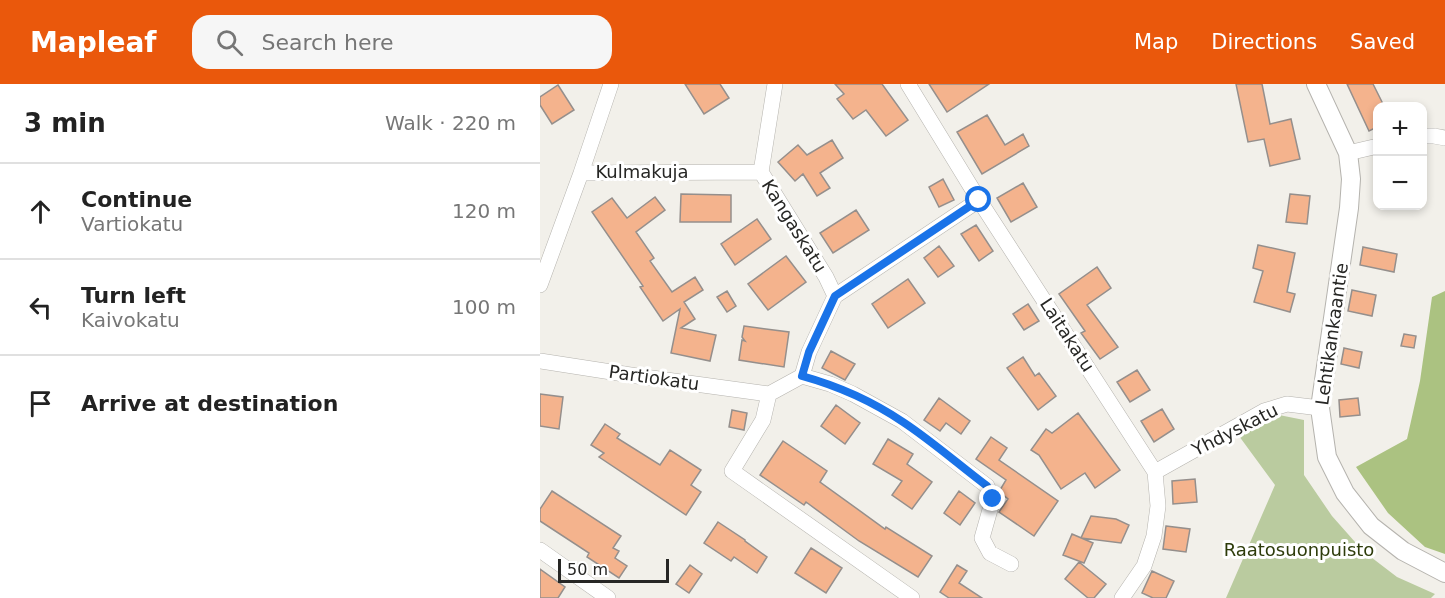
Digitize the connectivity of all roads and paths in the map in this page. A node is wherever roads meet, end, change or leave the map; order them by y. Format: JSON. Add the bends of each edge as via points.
{"nodes":[{"id":1,"x":611,"y":84,"type":"edge"},
{"id":2,"x":775,"y":84,"type":"edge"},
{"id":3,"x":908,"y":84,"type":"edge"},
{"id":4,"x":1316,"y":84,"type":"edge"},
{"id":5,"x":1427,"y":136,"type":"edge"},
{"id":6,"x":1445,"y":138,"type":"edge"},
{"id":7,"x":1373,"y":147,"type":"edge"},
{"id":8,"x":1348,"y":153,"type":"junction"},
{"id":9,"x":581,"y":172,"type":"junction"},
{"id":10,"x":761,"y":172,"type":"junction"},
{"id":11,"x":979,"y":200,"type":"junction"},
{"id":12,"x":540,"y":285,"type":"edge"},
{"id":13,"x":835,"y":296,"type":"junction"},
{"id":14,"x":540,"y":361,"type":"edge"},
{"id":15,"x":802,"y":376,"type":"junction"},
{"id":16,"x":769,"y":394,"type":"junction"},
{"id":17,"x":1320,"y":408,"type":"junction"},
{"id":18,"x":1155,"y":472,"type":"junction"},
{"id":19,"x":540,"y":550,"type":"edge"},
{"id":20,"x":1011,"y":564,"type":"dead end"},
{"id":21,"x":1445,"y":573,"type":"edge"},
{"id":22,"x":608,"y":598,"type":"edge"},
{"id":23,"x":912,"y":598,"type":"edge"},
{"id":24,"x":1122,"y":598,"type":"edge"}],
"edges":[{"from":1,"to":9,"type":"street","name":"Kulmakuja"},
{"from":2,"to":10,"type":"street","name":"Kangaskatu"},
{"from":3,"to":11,"type":"street","name":"Laitakatu"},
{"from":4,"to":8,"type":"street","name":"Lehtikankaantie"},
{"from":5,"to":6,"type":"street"},
{"from":7,"to":8,"type":"street"},
{"from":8,"to":17,"type":"street","name":"Lehtikankaantie","via":[[1349,208]]},
{"from":9,"to":10,"type":"street","name":"Kulmakuja"},
{"from":9,"to":12,"type":"street"},
{"from":10,"to":13,"type":"street","name":"Kangaskatu"},
{"from":11,"to":13,"type":"street"},
{"from":11,"to":18,"type":"street","name":"Laitakatu"},
{"from":13,"to":15,"type":"street"},
{"from":14,"to":16,"type":"street","name":"Partiokatu"},
{"from":15,"to":16,"type":"street"},
{"from":15,"to":20,"type":"street","via":[[853,394],[902,421],[987,486],[993,499],[982,538],[990,553]]},
{"from":16,"to":23,"type":"street","via":[[763,420],[732,471]]},
{"from":17,"to":18,"type":"street","name":"Yhdyskatu","via":[[1287,404],[1264,411]]},
{"from":17,"to":21,"type":"street","name":"Lehtikankaantie","via":[[1327,457],[1345,493],[1371,526],[1403,551]]},
{"from":18,"to":24,"type":"street","name":"Laitakatu","via":[[1158,506],[1154,536],[1144,566]]},
{"from":19,"to":22,"type":"street"}]}
